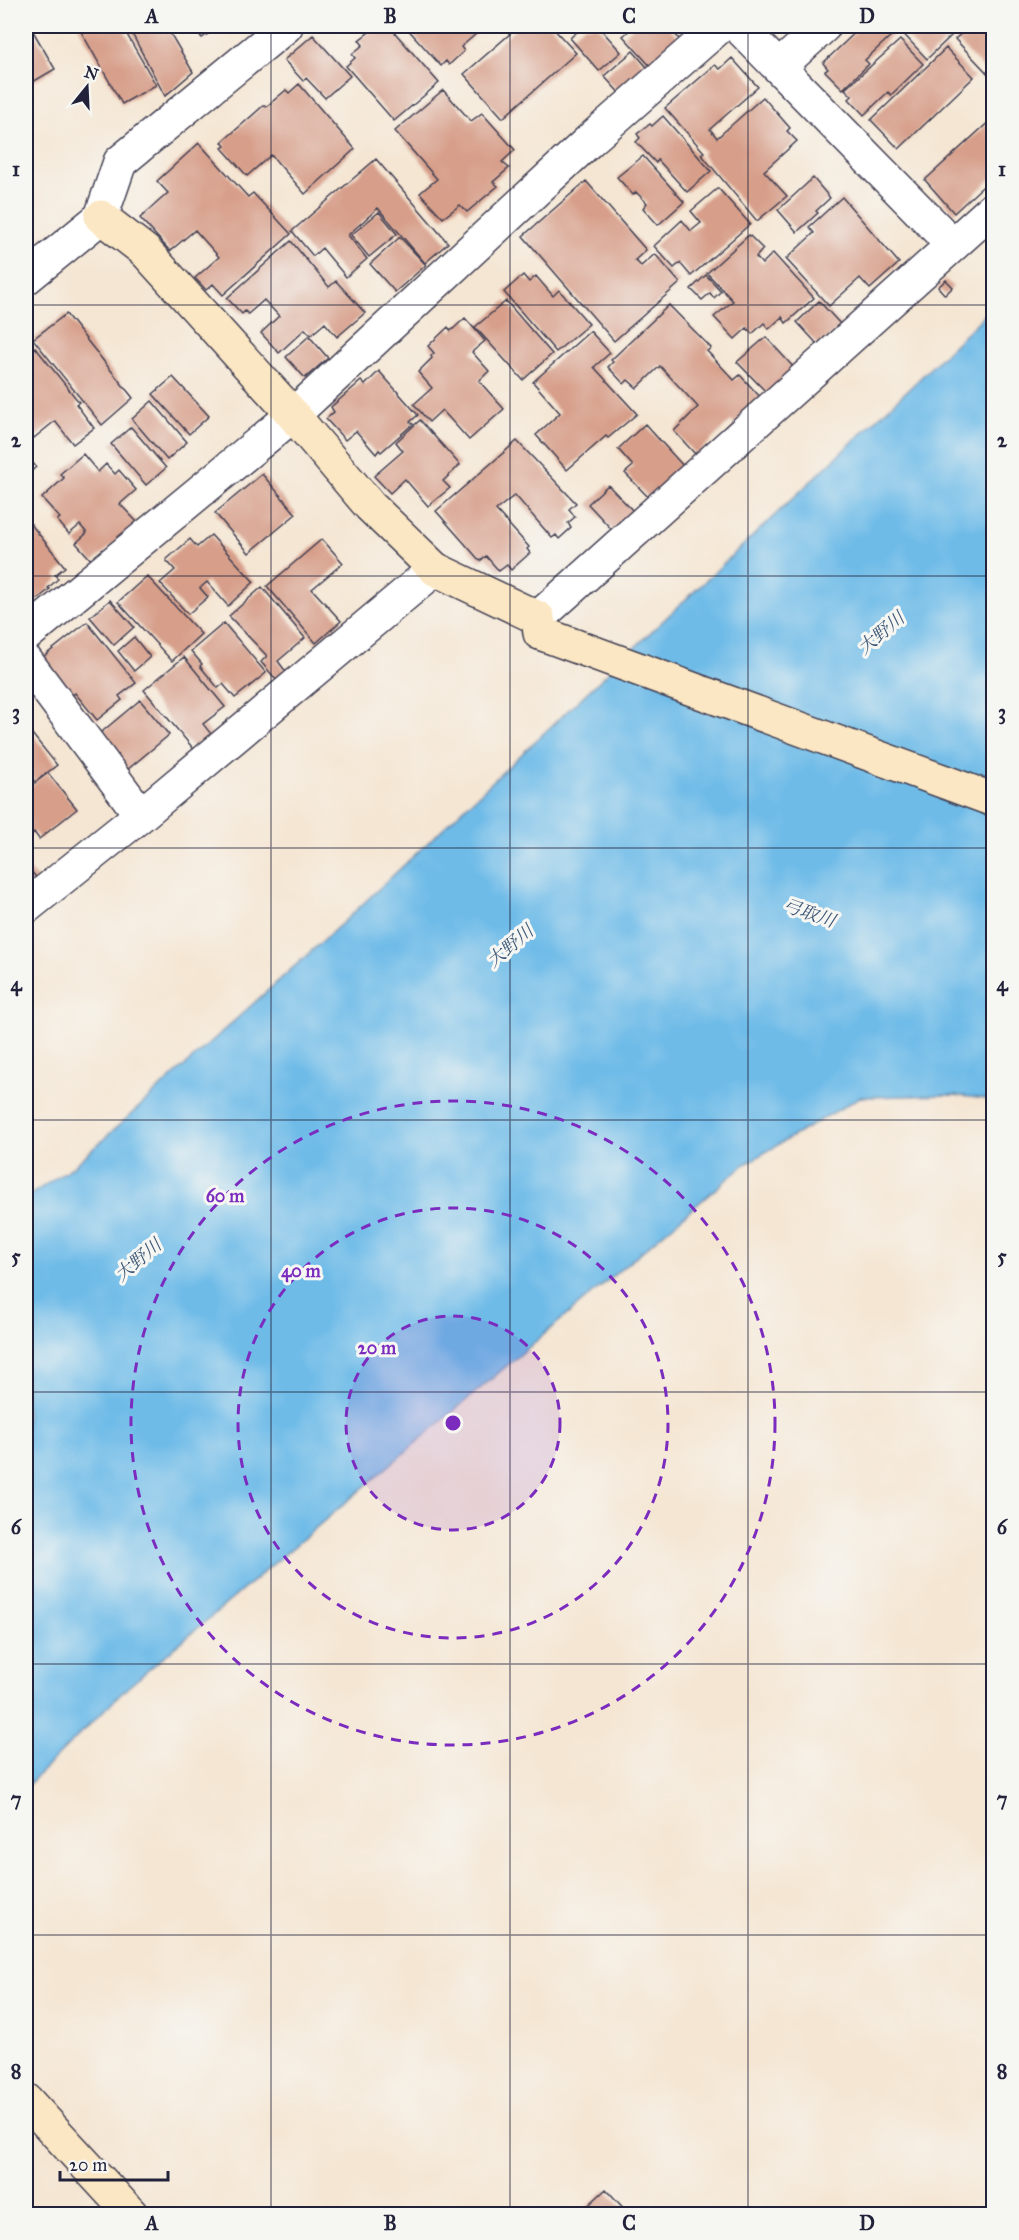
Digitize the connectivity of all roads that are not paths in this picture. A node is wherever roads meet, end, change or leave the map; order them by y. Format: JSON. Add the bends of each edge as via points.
{"nodes":[{"id":1,"x":286,"y":26,"type":"edge"},
{"id":2,"x":720,"y":26,"type":"edge"},
{"id":3,"x":738,"y":26,"type":"edge"},
{"id":4,"x":824,"y":26,"type":"edge"},
{"id":5,"x":779,"y":67,"type":"junction"},
{"id":6,"x":993,"y":207,"type":"edge"},
{"id":7,"x":101,"y":217,"type":"junction"},
{"id":8,"x":951,"y":243,"type":"junction"},
{"id":9,"x":31,"y":263,"type":"edge"},
{"id":10,"x":292,"y":415,"type":"junction"},
{"id":11,"x":435,"y":568,"type":"junction"},
{"id":12,"x":539,"y":626,"type":"junction"},
{"id":13,"x":26,"y":635,"type":"edge"},
{"id":14,"x":26,"y":662,"type":"edge"},
{"id":15,"x":993,"y":800,"type":"edge"},
{"id":16,"x":141,"y":815,"type":"junction"},
{"id":17,"x":26,"y":907,"type":"edge"},
{"id":18,"x":26,"y":2100,"type":"edge"},
{"id":19,"x":131,"y":2214,"type":"edge"}],
"edges":[{"from":1,"to":7,"type":"street","via":[[120,162]]},
{"from":2,"to":10,"type":"street","via":[[590,140]]},
{"from":3,"to":5,"type":"street"},
{"from":4,"to":5,"type":"street"},
{"from":5,"to":8,"type":"street"},
{"from":6,"to":8,"type":"street"},
{"from":7,"to":9,"type":"street"},
{"from":7,"to":10,"type":"street","via":[[145,251]]},
{"from":8,"to":12,"type":"street"},
{"from":10,"to":11,"type":"street","via":[[370,506]]},
{"from":10,"to":13,"type":"street"},
{"from":11,"to":12,"type":"street"},
{"from":11,"to":16,"type":"street"},
{"from":12,"to":15,"type":"street"},
{"from":14,"to":16,"type":"street"},
{"from":16,"to":17,"type":"street"},
{"from":18,"to":19,"type":"street"}]}
